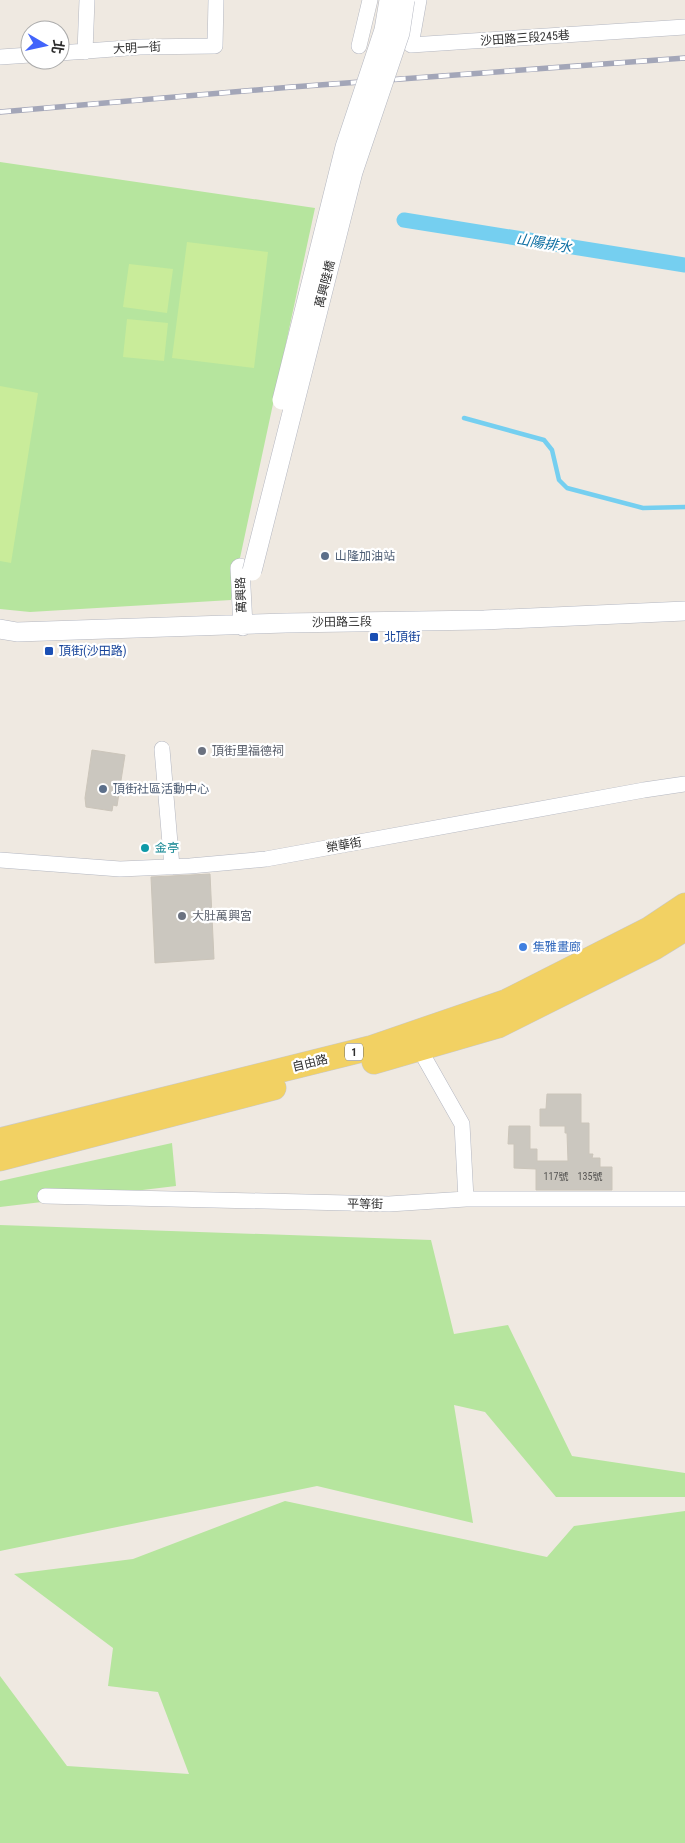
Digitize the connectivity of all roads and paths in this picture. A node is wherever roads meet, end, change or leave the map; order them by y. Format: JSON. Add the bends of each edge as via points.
{"nodes":[{"id":1,"x":87,"y":0,"type":"edge"},
{"id":2,"x":216,"y":0,"type":"edge"},
{"id":3,"x":370,"y":0,"type":"edge"},
{"id":4,"x":389,"y":0,"type":"edge"},
{"id":5,"x":405,"y":0,"type":"edge"},
{"id":6,"x":420,"y":0,"type":"edge"},
{"id":7,"x":685,"y":27,"type":"edge"},
{"id":8,"x":359,"y":46,"type":"dead end"},
{"id":9,"x":85,"y":52,"type":"junction"},
{"id":10,"x":70,"y":53,"type":"edge"},
{"id":11,"x":20,"y":56,"type":"edge"},
{"id":12,"x":0,"y":57,"type":"edge"},
{"id":13,"x":246,"y":570,"type":"junction"},
{"id":14,"x":685,"y":611,"type":"edge"},
{"id":15,"x":243,"y":626,"type":"junction"},
{"id":16,"x":0,"y":629,"type":"edge"},
{"id":17,"x":162,"y":749,"type":"dead end"},
{"id":18,"x":685,"y":784,"type":"edge"},
{"id":19,"x":0,"y":860,"type":"edge"},
{"id":20,"x":172,"y":867,"type":"junction"},
{"id":21,"x":685,"y":905,"type":"edge"},
{"id":22,"x":685,"y":929,"type":"edge"},
{"id":23,"x":624,"y":952,"type":"junction"},
{"id":24,"x":420,"y":1050,"type":"junction"},
{"id":25,"x":0,"y":1140,"type":"edge"},
{"id":26,"x":0,"y":1159,"type":"edge"},
{"id":27,"x":45,"y":1196,"type":"dead end"},
{"id":28,"x":466,"y":1198,"type":"junction"},
{"id":29,"x":685,"y":1199,"type":"edge"}],
"edges":[{"from":1,"to":9,"type":"street"},
{"from":2,"to":9,"type":"street","name":"大明一街","via":[[215,46]]},
{"from":3,"to":8,"type":"street"},
{"from":4,"to":13,"type":"street","name":"萬興陸橋","bridge":true,"via":[[384,30],[345,147]]},
{"from":5,"to":13,"type":"street","name":"萬興陸橋","bridge":true,"via":[[400,33],[353,172]]},
{"from":6,"to":7,"type":"street","name":"沙田路三段245巷","via":[[410,46]]},
{"from":9,"to":10,"type":"street","name":"大明一街"},
{"from":11,"to":12,"type":"street"},
{"from":13,"to":15,"type":"street","name":"萬興路"},
{"from":14,"to":15,"type":"street","name":"沙田路三段"},
{"from":15,"to":16,"type":"street","name":"沙田路三段","via":[[27,632]]},
{"from":17,"to":20,"type":"street"},
{"from":18,"to":20,"type":"street","name":"榮華街","via":[[266,859]]},
{"from":19,"to":20,"type":"street","name":"榮華街","via":[[120,869]]},
{"from":21,"to":23,"type":"main road","name":"自由路","number":"1","via":[[649,929]]},
{"from":22,"to":23,"type":"main road","name":"自由路","number":"1","via":[[654,948]]},
{"from":23,"to":24,"type":"main road","name":"自由路","number":"1","via":[[498,1026]]},
{"from":23,"to":25,"type":"main road","name":"自由路","number":"1","via":[[507,1001],[370,1048]]},
{"from":24,"to":26,"type":"main road","name":"自由路","number":"1"},
{"from":24,"to":28,"type":"street","via":[[462,1124]]},
{"from":27,"to":28,"type":"street","name":"平等街","via":[[389,1204]]},
{"from":28,"to":29,"type":"street","name":"平等街"}]}
